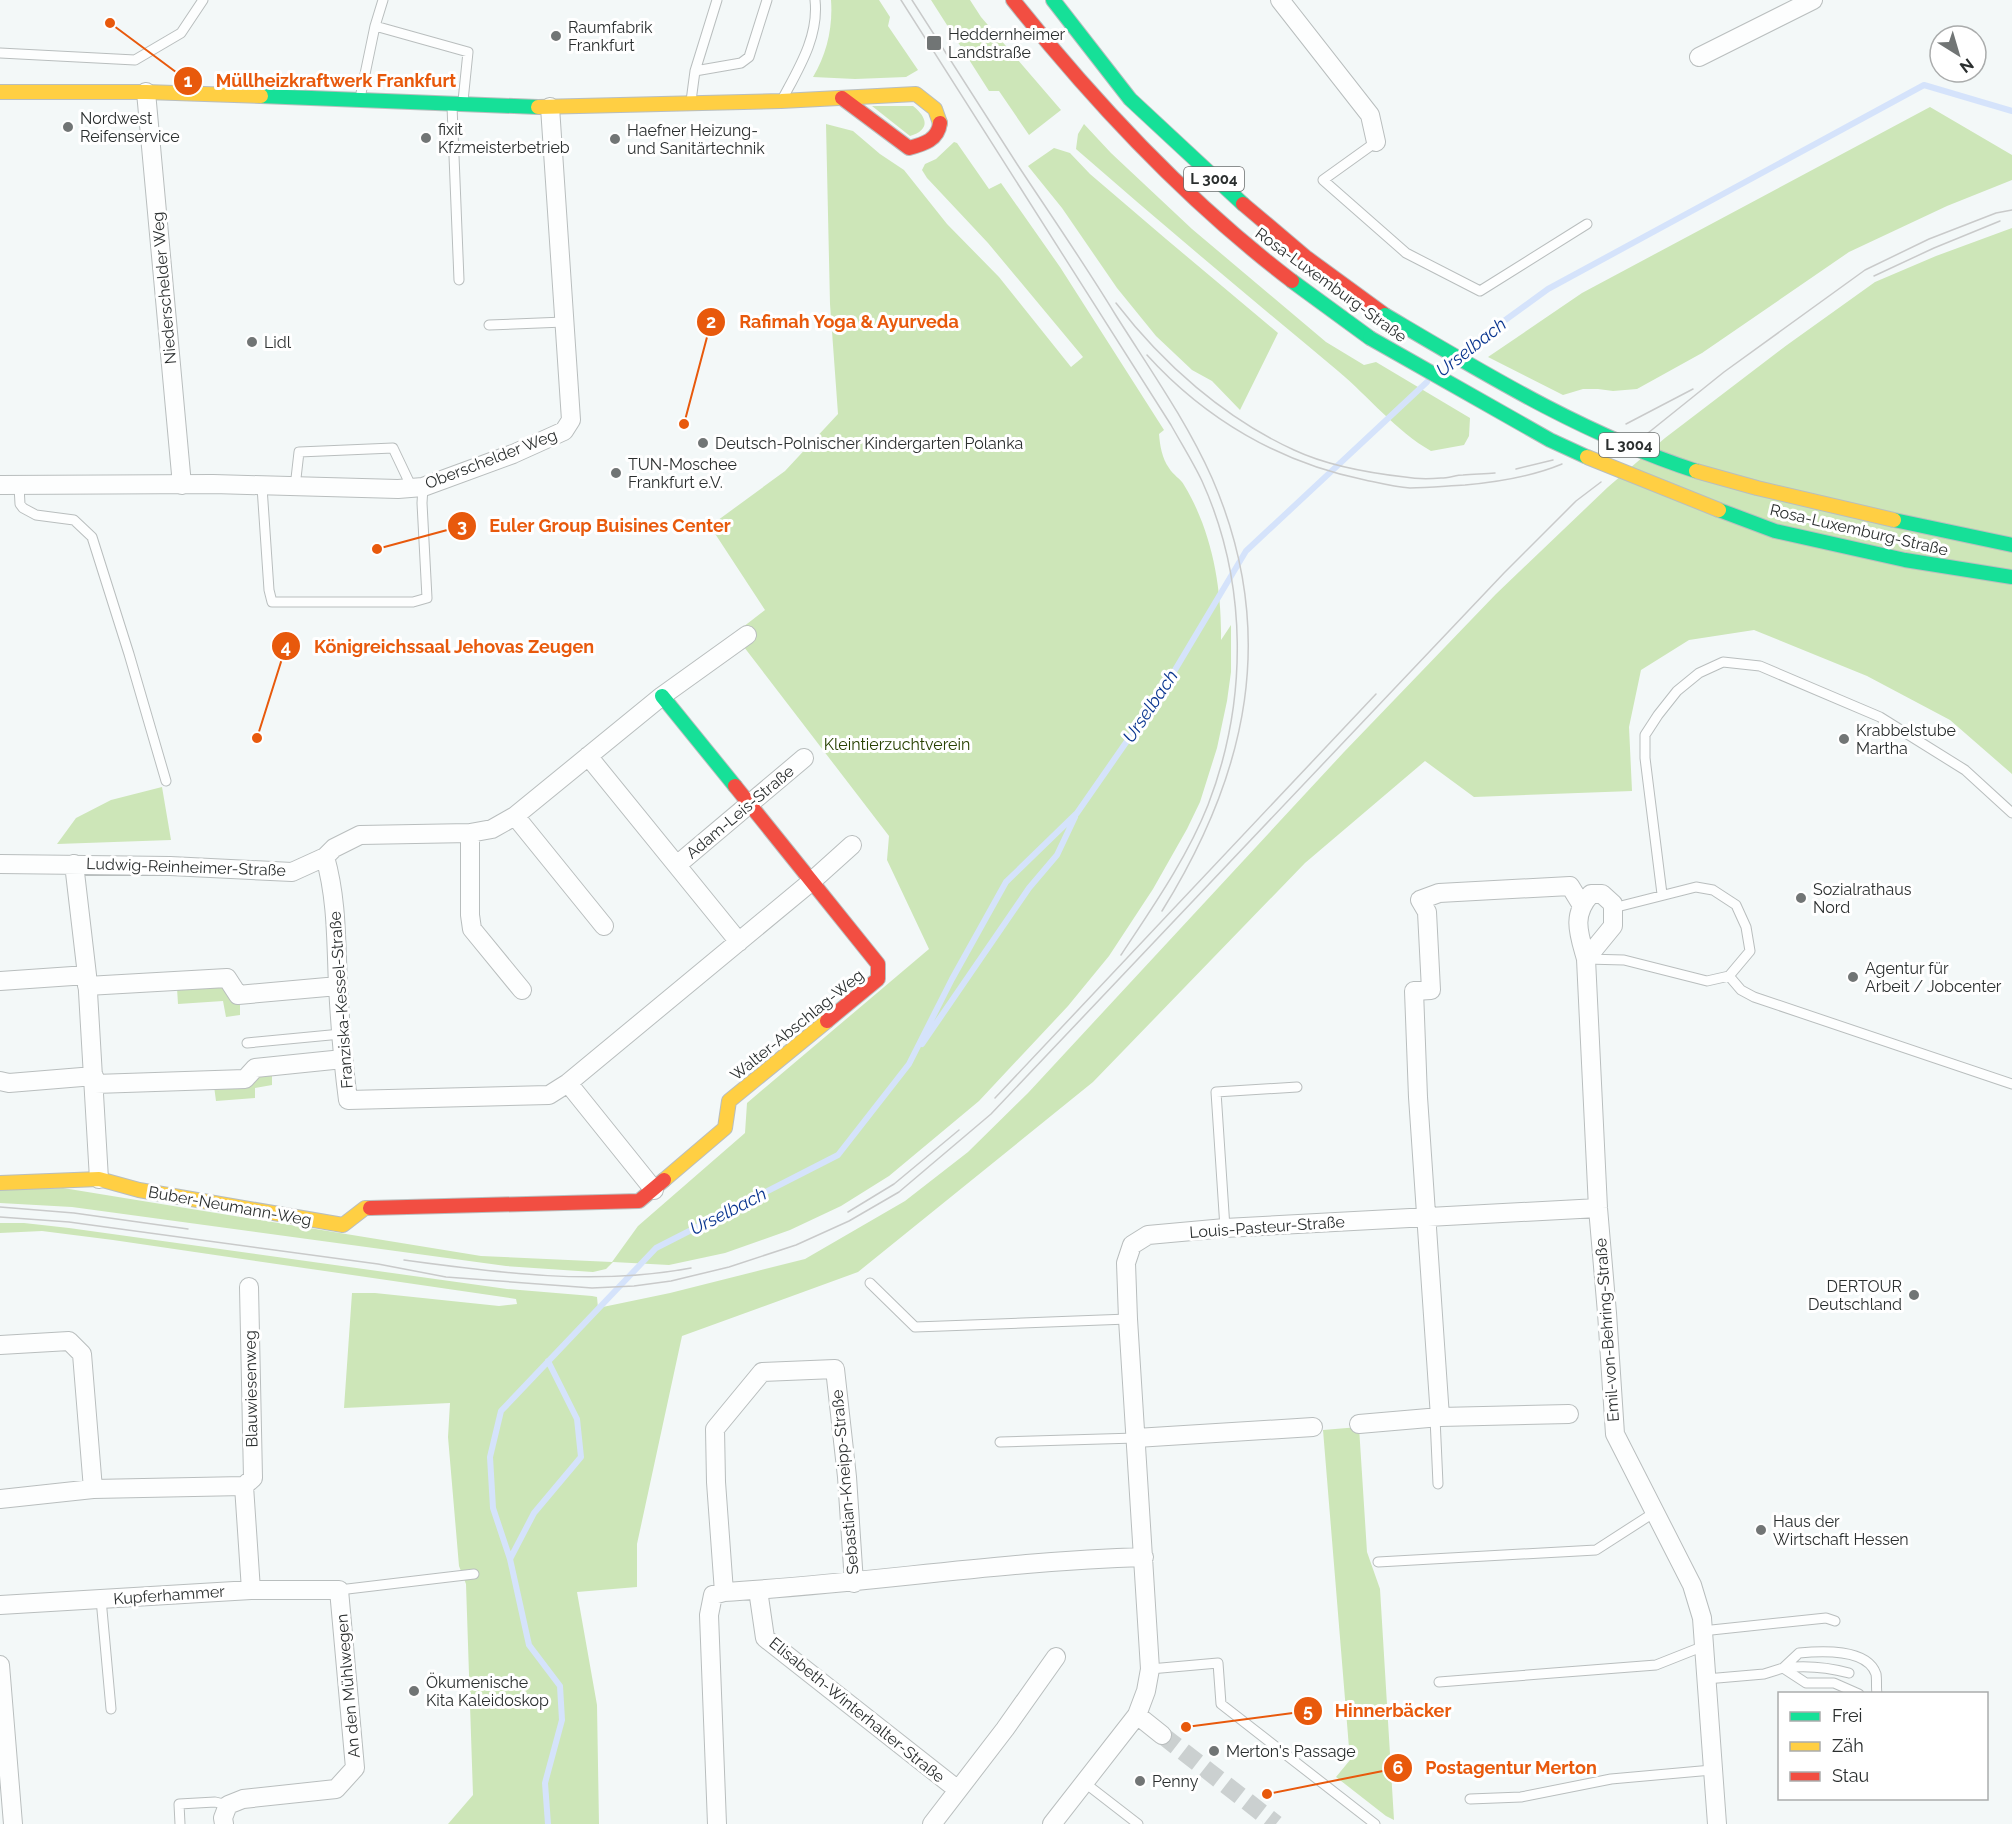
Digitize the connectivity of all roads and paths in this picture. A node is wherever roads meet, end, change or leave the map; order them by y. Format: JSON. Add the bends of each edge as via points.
{"nodes":[{"id":1,"x":203,"y":0,"type":"edge"},
{"id":2,"x":384,"y":0,"type":"edge"},
{"id":3,"x":717,"y":0,"type":"edge"},
{"id":4,"x":767,"y":0,"type":"edge"},
{"id":5,"x":815,"y":0,"type":"edge"},
{"id":6,"x":1013,"y":0,"type":"edge"},
{"id":7,"x":1053,"y":0,"type":"edge"},
{"id":8,"x":1280,"y":0,"type":"edge"},
{"id":9,"x":1813,"y":0,"type":"edge"},
{"id":10,"x":375,"y":26,"type":"junction"},
{"id":11,"x":0,"y":53,"type":"edge"},
{"id":12,"x":1699,"y":57,"type":"dead end"},
{"id":13,"x":695,"y":71,"type":"junction"},
{"id":14,"x":0,"y":92,"type":"edge"},
{"id":15,"x":146,"y":92,"type":"junction"},
{"id":16,"x":842,"y":98,"type":"junction"},
{"id":17,"x":359,"y":100,"type":"junction"},
{"id":18,"x":781,"y":101,"type":"junction"},
{"id":19,"x":458,"y":103,"type":"junction"},
{"id":20,"x":691,"y":103,"type":"junction"},
{"id":21,"x":550,"y":107,"type":"junction"},
{"id":22,"x":1376,"y":142,"type":"joint"},
{"id":23,"x":1587,"y":224,"type":"dead end"},
{"id":24,"x":459,"y":280,"type":"dead end"},
{"id":25,"x":564,"y":322,"type":"junction"},
{"id":26,"x":489,"y":325,"type":"dead end"},
{"id":27,"x":0,"y":485,"type":"edge"},
{"id":28,"x":182,"y":485,"type":"junction"},
{"id":29,"x":19,"y":486,"type":"junction"},
{"id":30,"x":262,"y":487,"type":"junction"},
{"id":31,"x":417,"y":487,"type":"junction"},
{"id":32,"x":295,"y":488,"type":"junction"},
{"id":33,"x":1894,"y":520,"type":"junction"},
{"id":34,"x":2012,"y":531,"type":"edge"},
{"id":35,"x":2012,"y":544,"type":"edge"},
{"id":36,"x":2012,"y":577,"type":"edge"},
{"id":37,"x":747,"y":635,"type":"dead end"},
{"id":38,"x":662,"y":696,"type":"junction"},
{"id":39,"x":588,"y":756,"type":"junction"},
{"id":40,"x":804,"y":758,"type":"dead end"},
{"id":41,"x":166,"y":780,"type":"dead end"},
{"id":42,"x":750,"y":803,"type":"junction"},
{"id":43,"x":2012,"y":813,"type":"edge"},
{"id":44,"x":515,"y":816,"type":"junction"},
{"id":45,"x":470,"y":833,"type":"junction"},
{"id":46,"x":852,"y":845,"type":"dead end"},
{"id":47,"x":325,"y":857,"type":"junction"},
{"id":48,"x":0,"y":864,"type":"edge"},
{"id":49,"x":74,"y":864,"type":"junction"},
{"id":50,"x":677,"y":865,"type":"junction"},
{"id":51,"x":812,"y":881,"type":"junction"},
{"id":52,"x":1662,"y":894,"type":"junction"},
{"id":53,"x":1581,"y":904,"type":"junction"},
{"id":54,"x":1613,"y":908,"type":"junction"},
{"id":55,"x":604,"y":926,"type":"dead end"},
{"id":56,"x":739,"y":942,"type":"junction"},
{"id":57,"x":1586,"y":959,"type":"junction"},
{"id":58,"x":1730,"y":976,"type":"junction"},
{"id":59,"x":87,"y":980,"type":"junction"},
{"id":60,"x":0,"y":981,"type":"edge"},
{"id":61,"x":338,"y":986,"type":"junction"},
{"id":62,"x":522,"y":990,"type":"dead end"},
{"id":63,"x":341,"y":1034,"type":"junction"},
{"id":64,"x":247,"y":1043,"type":"dead end"},
{"id":65,"x":343,"y":1059,"type":"junction"},
{"id":66,"x":95,"y":1080,"type":"junction"},
{"id":67,"x":0,"y":1081,"type":"edge"},
{"id":68,"x":568,"y":1083,"type":"junction"},
{"id":69,"x":2012,"y":1084,"type":"edge"},
{"id":70,"x":1297,"y":1087,"type":"dead end"},
{"id":71,"x":99,"y":1179,"type":"junction"},
{"id":72,"x":0,"y":1183,"type":"edge"},
{"id":73,"x":654,"y":1190,"type":"junction"},
{"id":74,"x":1598,"y":1208,"type":"junction"},
{"id":75,"x":357,"y":1213,"type":"joint"},
{"id":76,"x":1427,"y":1216,"type":"junction"},
{"id":77,"x":1225,"y":1228,"type":"junction"},
{"id":78,"x":870,"y":1283,"type":"dead end"},
{"id":79,"x":249,"y":1287,"type":"dead end"},
{"id":80,"x":1128,"y":1318,"type":"junction"},
{"id":81,"x":0,"y":1345,"type":"edge"},
{"id":82,"x":1569,"y":1413,"type":"dead end"},
{"id":83,"x":1437,"y":1417,"type":"junction"},
{"id":84,"x":1359,"y":1424,"type":"dead end"},
{"id":85,"x":1313,"y":1426,"type":"dead end"},
{"id":86,"x":1136,"y":1438,"type":"junction"},
{"id":87,"x":1000,"y":1442,"type":"dead end"},
{"id":88,"x":1438,"y":1484,"type":"dead end"},
{"id":89,"x":244,"y":1486,"type":"junction"},
{"id":90,"x":93,"y":1489,"type":"junction"},
{"id":91,"x":0,"y":1499,"type":"edge"},
{"id":92,"x":1655,"y":1512,"type":"junction"},
{"id":93,"x":1144,"y":1557,"type":"junction"},
{"id":94,"x":1378,"y":1562,"type":"dead end"},
{"id":95,"x":474,"y":1574,"type":"dead end"},
{"id":96,"x":854,"y":1583,"type":"junction"},
{"id":97,"x":251,"y":1590,"type":"junction"},
{"id":98,"x":339,"y":1590,"type":"junction"},
{"id":99,"x":758,"y":1590,"type":"junction"},
{"id":100,"x":724,"y":1592,"type":"junction"},
{"id":101,"x":100,"y":1599,"type":"junction"},
{"id":102,"x":0,"y":1605,"type":"edge"},
{"id":103,"x":1835,"y":1621,"type":"dead end"},
{"id":104,"x":1703,"y":1638,"type":"junction"},
{"id":105,"x":1056,"y":1657,"type":"dead end"},
{"id":106,"x":0,"y":1665,"type":"edge"},
{"id":107,"x":1783,"y":1668,"type":"junction"},
{"id":108,"x":1150,"y":1670,"type":"junction"},
{"id":109,"x":1849,"y":1673,"type":"dead end"},
{"id":110,"x":1706,"y":1679,"type":"junction"},
{"id":111,"x":1439,"y":1682,"type":"dead end"},
{"id":112,"x":1854,"y":1692,"type":"edge"},
{"id":113,"x":1877,"y":1692,"type":"edge"},
{"id":114,"x":111,"y":1709,"type":"dead end"},
{"id":115,"x":1137,"y":1715,"type":"junction"},
{"id":116,"x":1162,"y":1735,"type":"tunnel mouth"},
{"id":117,"x":1712,"y":1770,"type":"junction"},
{"id":118,"x":1085,"y":1783,"type":"junction"},
{"id":119,"x":958,"y":1790,"type":"junction"},
{"id":120,"x":1470,"y":1799,"type":"dead end"},
{"id":121,"x":228,"y":1805,"type":"junction"},
{"id":122,"x":13,"y":1824,"type":"edge"},
{"id":123,"x":180,"y":1824,"type":"edge"},
{"id":124,"x":224,"y":1824,"type":"edge"},
{"id":125,"x":717,"y":1824,"type":"edge"},
{"id":126,"x":932,"y":1824,"type":"edge"},
{"id":127,"x":1052,"y":1824,"type":"edge"},
{"id":128,"x":1138,"y":1824,"type":"edge"},
{"id":129,"x":1375,"y":1824,"type":"edge"},
{"id":130,"x":1717,"y":1824,"type":"edge"}],
"edges":[{"from":1,"to":11,"type":"lane","via":[[181,33],[135,60]]},
{"from":2,"to":10,"type":"lane"},
{"from":3,"to":13,"type":"lane"},
{"from":4,"to":13,"type":"lane","via":[[749,57],[741,63]]},
{"from":5,"to":18,"type":"lane","via":[[809,48]]},
{"from":6,"to":36,"type":"main road","name":"Rosa-Luxemburg-Straße","number":"L 3004","bridge":true,"via":[[1129,135],[1240,239],[1370,338],[1550,440],[1775,531],[1872,553]]},
{"from":7,"to":33,"type":"main road","name":"Rosa-Luxemburg-Straße","number":"L 3004","bridge":true,"via":[[1130,99],[1224,188],[1307,258],[1385,315],[1592,430],[1677,465]]},
{"from":8,"to":22,"type":"street","via":[[1370,115]]},
{"from":9,"to":12,"type":"street"},
{"from":10,"to":17,"type":"lane"},
{"from":10,"to":19,"type":"lane","via":[[468,52]]},
{"from":13,"to":20,"type":"lane"},
{"from":14,"to":15,"type":"main road"},
{"from":15,"to":17,"type":"main road"},
{"from":15,"to":28,"type":"street","name":"Niederschelder Weg"},
{"from":16,"to":16,"type":"main road","via":[[909,148],[935,140],[941,128],[938,112],[916,94]]},
{"from":16,"to":18,"type":"main road"},
{"from":17,"to":19,"type":"main road"},
{"from":18,"to":20,"type":"main road"},
{"from":19,"to":21,"type":"main road"},
{"from":19,"to":24,"type":"lane"},
{"from":20,"to":21,"type":"main road"},
{"from":21,"to":25,"type":"street","name":"Oberschelder Weg"},
{"from":22,"to":23,"type":"lane","via":[[1323,180],[1406,253],[1480,291]]},
{"from":25,"to":26,"type":"lane"},
{"from":25,"to":31,"type":"street","name":"Oberschelder Weg","via":[[571,420],[564,431],[513,454]]},
{"from":27,"to":29,"type":"street","name":"Oberschelder Weg"},
{"from":28,"to":29,"type":"street","name":"Oberschelder Weg"},
{"from":28,"to":30,"type":"street","name":"Oberschelder Weg"},
{"from":29,"to":41,"type":"lane","via":[[23,508],[36,515],[74,520],[92,537]]},
{"from":30,"to":31,"type":"lane","via":[[272,602],[413,602],[427,598],[422,503]]},
{"from":30,"to":32,"type":"street","name":"Oberschelder Weg"},
{"from":31,"to":32,"type":"street","name":"Oberschelder Weg"},
{"from":31,"to":32,"type":"lane","via":[[393,448],[298,452]]},
{"from":33,"to":34,"type":"main road"},
{"from":33,"to":35,"type":"main road","name":"Rosa-Luxemburg-Straße","number":"L 3004"},
{"from":37,"to":38,"type":"street","name":"Ludwig-Reinheimer-Straße"},
{"from":38,"to":39,"type":"street","name":"Ludwig-Reinheimer-Straße"},
{"from":38,"to":42,"type":"main road","name":"Walter-Abschlag-Weg"},
{"from":39,"to":44,"type":"street","name":"Ludwig-Reinheimer-Straße"},
{"from":39,"to":50,"type":"street"},
{"from":40,"to":42,"type":"street","name":"Adam-Leis-Straße"},
{"from":42,"to":50,"type":"street","name":"Adam-Leis-Straße"},
{"from":42,"to":51,"type":"main road","name":"Walter-Abschlag-Weg"},
{"from":43,"to":52,"type":"lane","via":[[1965,770],[1880,717],[1760,666],[1723,662],[1699,673],[1677,691],[1645,735]]},
{"from":44,"to":45,"type":"street","name":"Ludwig-Reinheimer-Straße","via":[[492,829]]},
{"from":44,"to":55,"type":"street"},
{"from":45,"to":47,"type":"street","name":"Ludwig-Reinheimer-Straße","via":[[360,835]]},
{"from":45,"to":62,"type":"street","via":[[472,929]]},
{"from":46,"to":51,"type":"street","name":"Franziska-Kessel-Straße"},
{"from":47,"to":49,"type":"street","name":"Ludwig-Reinheimer-Straße","via":[[292,872]]},
{"from":47,"to":61,"type":"street","name":"Franziska-Kessel-Straße","via":[[337,924]]},
{"from":48,"to":49,"type":"street","name":"Ludwig-Reinheimer-Straße"},
{"from":49,"to":59,"type":"street"},
{"from":50,"to":56,"type":"street"},
{"from":51,"to":56,"type":"street","name":"Franziska-Kessel-Straße"},
{"from":51,"to":73,"type":"main road","name":"Walter-Abschlag-Weg","via":[[878,964],[878,979],[729,1101],[725,1128]]},
{"from":52,"to":54,"type":"lane"},
{"from":52,"to":58,"type":"lane","via":[[1696,887],[1713,890],[1736,905],[1746,927],[1750,951]]},
{"from":53,"to":54,"type":"street","via":[[1591,894],[1602,894]]},
{"from":53,"to":57,"type":"street","name":"Emil-von-Behring-Straße","via":[[1578,929]]},
{"from":53,"to":76,"type":"street","via":[[1570,886],[1439,892],[1420,900],[1427,912],[1431,990],[1414,991]]},
{"from":54,"to":57,"type":"street","via":[[1613,926]]},
{"from":56,"to":68,"type":"street","name":"Franziska-Kessel-Straße"},
{"from":57,"to":58,"type":"lane","via":[[1624,960],[1707,981]]},
{"from":57,"to":74,"type":"street","name":"Emil-von-Behring-Straße"},
{"from":58,"to":69,"type":"lane","via":[[1741,990],[1754,997]]},
{"from":59,"to":60,"type":"street"},
{"from":59,"to":61,"type":"street","via":[[227,978],[238,995]]},
{"from":59,"to":66,"type":"street"},
{"from":61,"to":63,"type":"street","name":"Franziska-Kessel-Straße"},
{"from":63,"to":64,"type":"lane"},
{"from":63,"to":65,"type":"street","name":"Franziska-Kessel-Straße"},
{"from":65,"to":66,"type":"street","via":[[255,1068],[245,1079]]},
{"from":65,"to":68,"type":"street","name":"Franziska-Kessel-Straße","via":[[348,1100],[549,1095]]},
{"from":66,"to":67,"type":"street"},
{"from":66,"to":71,"type":"street"},
{"from":68,"to":73,"type":"street"},
{"from":70,"to":77,"type":"lane","via":[[1216,1092]]},
{"from":71,"to":72,"type":"main road","name":"Buber-Neumann-Weg"},
{"from":71,"to":75,"type":"main road","name":"Buber-Neumann-Weg","via":[[139,1190],[343,1225]]},
{"from":73,"to":75,"type":"main road","name":"Walter-Abschlag-Weg","via":[[639,1201],[365,1208]]},
{"from":74,"to":76,"type":"street","name":"Louis-Pasteur-Straße"},
{"from":74,"to":92,"type":"street","name":"Emil-von-Behring-Straße","via":[[1615,1434]]},
{"from":76,"to":77,"type":"street","name":"Louis-Pasteur-Straße"},
{"from":76,"to":83,"type":"street"},
{"from":77,"to":80,"type":"street","name":"Louis-Pasteur-Straße","via":[[1148,1235],[1132,1245],[1126,1263]]},
{"from":78,"to":80,"type":"lane","via":[[915,1327]]},
{"from":79,"to":89,"type":"street","name":"Blauwiesenweg","via":[[253,1478]]},
{"from":80,"to":86,"type":"street","name":"Louis-Pasteur-Straße"},
{"from":81,"to":90,"type":"street","via":[[69,1341],[82,1354]]},
{"from":82,"to":83,"type":"street"},
{"from":83,"to":84,"type":"street"},
{"from":83,"to":88,"type":"lane"},
{"from":85,"to":86,"type":"street"},
{"from":86,"to":87,"type":"lane"},
{"from":86,"to":93,"type":"street","name":"Louis-Pasteur-Straße"},
{"from":89,"to":90,"type":"street"},
{"from":89,"to":97,"type":"street","name":"Blauwiesenweg"},
{"from":90,"to":91,"type":"street"},
{"from":92,"to":94,"type":"lane","via":[[1596,1550]]},
{"from":92,"to":104,"type":"street","name":"Emil-von-Behring-Straße","via":[[1692,1586],[1702,1618]]},
{"from":93,"to":96,"type":"street","name":"Sebastian-Kneipp-Straße"},
{"from":93,"to":108,"type":"street","name":"Louis-Pasteur-Straße"},
{"from":95,"to":98,"type":"lane"},
{"from":96,"to":99,"type":"street","name":"Sebastian-Kneipp-Straße"},
{"from":96,"to":100,"type":"street","name":"Sebastian-Kneipp-Straße","via":[[835,1369],[762,1372],[715,1429]]},
{"from":97,"to":98,"type":"street","name":"Kupferhammer"},
{"from":97,"to":101,"type":"street","name":"Kupferhammer"},
{"from":98,"to":121,"type":"street","name":"An den Mühlwegen","via":[[355,1768],[336,1789],[243,1799]]},
{"from":99,"to":100,"type":"street","name":"Sebastian-Kneipp-Straße"},
{"from":99,"to":119,"type":"street","name":"Elisabeth-Winterhalter-Straße","via":[[765,1638]]},
{"from":100,"to":125,"type":"street","via":[[713,1595],[709,1615]]},
{"from":101,"to":102,"type":"street","name":"Kupferhammer"},
{"from":101,"to":114,"type":"lane"},
{"from":103,"to":104,"type":"lane","via":[[1826,1618]]},
{"from":104,"to":110,"type":"street","name":"Emil-von-Behring-Straße"},
{"from":104,"to":111,"type":"lane","via":[[1656,1665]]},
{"from":105,"to":119,"type":"street"},
{"from":106,"to":122,"type":"street"},
{"from":107,"to":109,"type":"lane","via":[[1802,1666]]},
{"from":107,"to":110,"type":"lane","via":[[1764,1674]]},
{"from":107,"to":112,"type":"lane","via":[[1806,1683],[1834,1683]]},
{"from":107,"to":113,"type":"lane","via":[[1799,1653],[1844,1653],[1867,1661],[1876,1674]]},
{"from":108,"to":115,"type":"street","name":"Louis-Pasteur-Straße"},
{"from":108,"to":129,"type":"lane","via":[[1218,1663],[1221,1704]]},
{"from":110,"to":117,"type":"street","name":"Emil-von-Behring-Straße"},
{"from":115,"to":116,"type":"street"},
{"from":115,"to":118,"type":"street","name":"Louis-Pasteur-Straße"},
{"from":117,"to":120,"type":"lane","via":[[1611,1779],[1521,1797]]},
{"from":117,"to":130,"type":"street","name":"Emil-von-Behring-Straße"},
{"from":118,"to":127,"type":"street","name":"Louis-Pasteur-Straße"},
{"from":118,"to":128,"type":"lane"},
{"from":119,"to":126,"type":"street"},
{"from":121,"to":123,"type":"lane","via":[[179,1804]]},
{"from":121,"to":124,"type":"street"}]}
